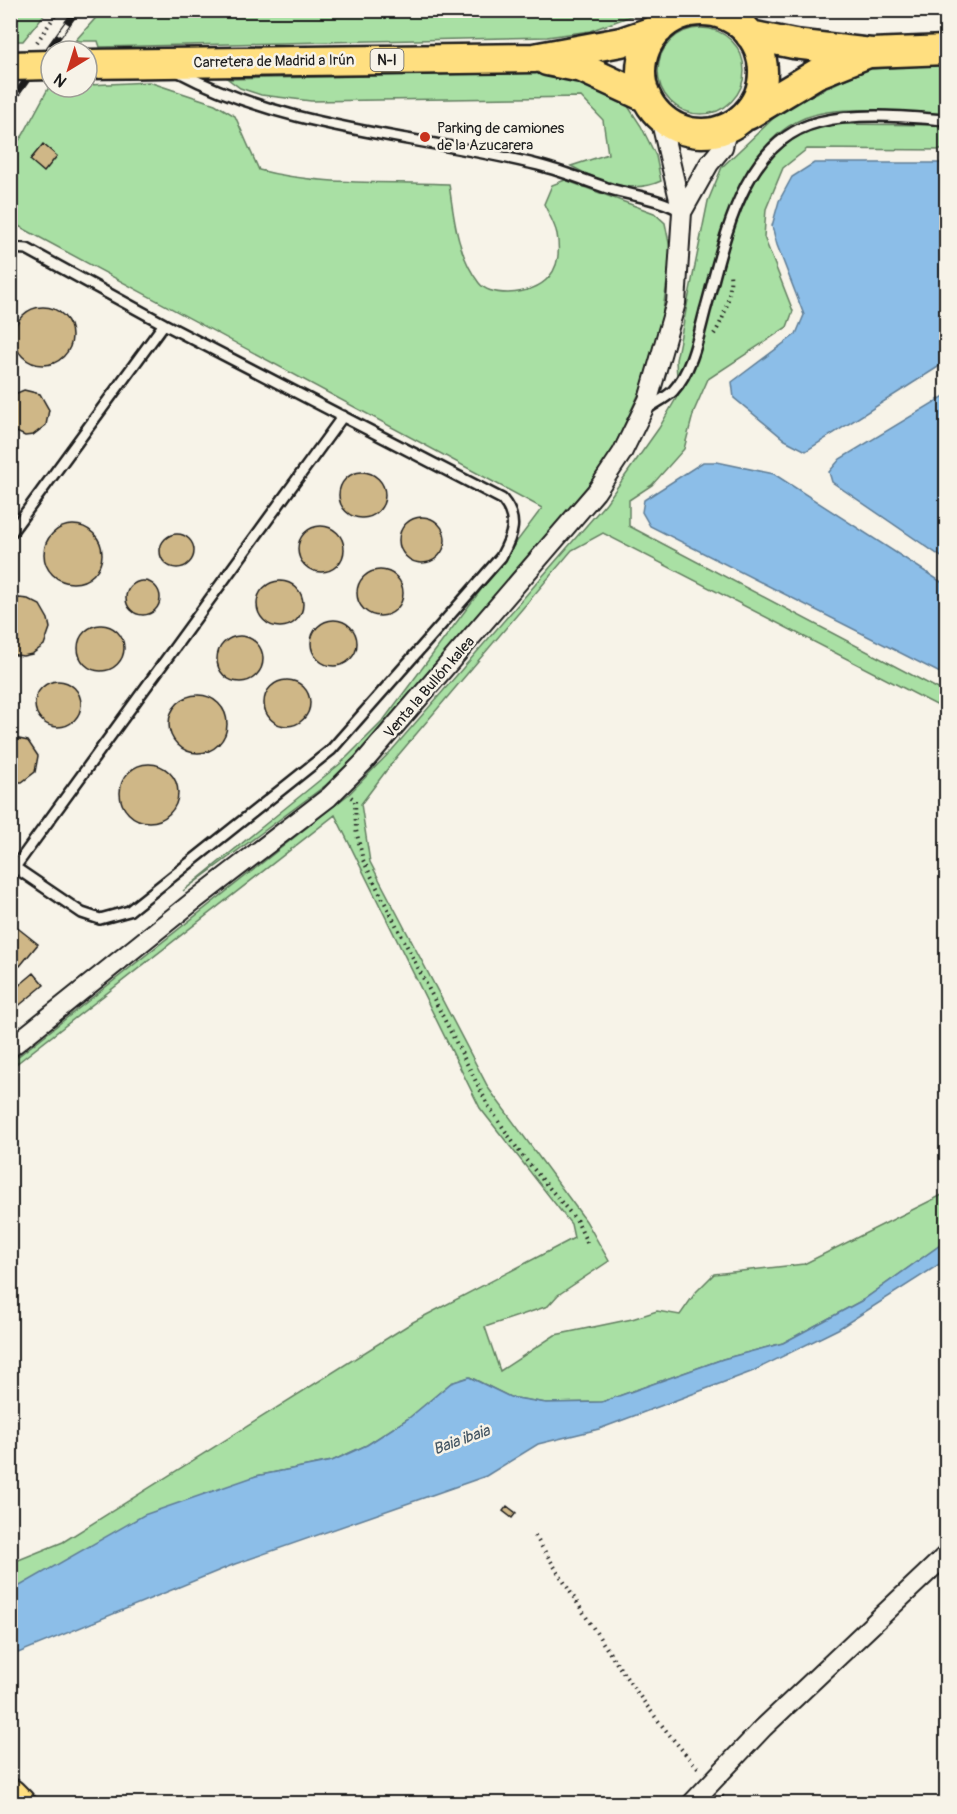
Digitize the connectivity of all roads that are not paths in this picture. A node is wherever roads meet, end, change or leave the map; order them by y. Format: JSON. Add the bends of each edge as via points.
{"nodes":[{"id":1,"x":659,"y":29,"type":"junction"},
{"id":2,"x":750,"y":35,"type":"junction"},
{"id":3,"x":946,"y":50,"type":"edge"},
{"id":4,"x":871,"y":52,"type":"junction"},
{"id":5,"x":534,"y":58,"type":"junction"},
{"id":6,"x":160,"y":63,"type":"junction"},
{"id":7,"x":99,"y":64,"type":"edge"},
{"id":8,"x":39,"y":65,"type":"edge"},
{"id":9,"x":10,"y":66,"type":"edge"},
{"id":10,"x":653,"y":106,"type":"junction"},
{"id":11,"x":946,"y":120,"type":"edge"},
{"id":12,"x":734,"y":124,"type":"junction"},
{"id":13,"x":682,"y":212,"type":"junction"},
{"id":14,"x":10,"y":248,"type":"edge"},
{"id":15,"x":164,"y":324,"type":"junction"},
{"id":16,"x":642,"y":412,"type":"junction"},
{"id":17,"x":343,"y":416,"type":"junction"},
{"id":18,"x":10,"y":534,"type":"edge"},
{"id":19,"x":12,"y":868,"type":"edge"},
{"id":20,"x":10,"y":1048,"type":"edge"},
{"id":21,"x":946,"y":1555,"type":"edge"},
{"id":22,"x":10,"y":1795,"type":"edge"},
{"id":23,"x":19,"y":1803,"type":"edge"},
{"id":24,"x":691,"y":1803,"type":"edge"}],
"edges":[{"from":1,"to":2,"type":"highway","via":[[678,16],[700,11],[723,15]]},
{"from":1,"to":5,"type":"highway","number":"N-I","via":[[621,42]]},
{"from":1,"to":10,"type":"highway","via":[[642,62]]},
{"from":2,"to":4,"type":"highway"},
{"from":2,"to":12,"type":"highway","via":[[761,56],[763,80],[755,102]]},
{"from":3,"to":4,"type":"highway"},
{"from":4,"to":12,"type":"highway","via":[[816,74]]},
{"from":5,"to":6,"type":"highway","name":"Carretera de Madrid a Irún","number":"N-I"},
{"from":5,"to":10,"type":"highway","number":"N-I","via":[[582,68]]},
{"from":6,"to":7,"type":"highway","name":"Carretera de Madrid a Irún","number":"N-I"},
{"from":6,"to":13,"type":"lane","via":[[210,89],[274,112],[539,165],[635,198],[669,204]]},
{"from":8,"to":9,"type":"highway","bridge":true},
{"from":10,"to":12,"type":"highway","via":[[679,128],[691,132],[710,132]]},
{"from":10,"to":13,"type":"street"},
{"from":11,"to":16,"type":"lane","via":[[899,117],[820,122],[797,130],[779,143],[756,171],[732,219],[688,369],[673,391]]},
{"from":12,"to":13,"type":"street"},
{"from":13,"to":16,"type":"street","name":"Venta la Bullón kalea","via":[[676,303]]},
{"from":14,"to":15,"type":"lane","via":[[27,249]]},
{"from":15,"to":17,"type":"lane"},
{"from":15,"to":18,"type":"lane"},
{"from":16,"to":20,"type":"street","name":"Venta la Bullón kalea","via":[[622,453],[582,510],[363,763],[341,785]]},
{"from":17,"to":19,"type":"lane"},
{"from":17,"to":19,"type":"lane","via":[[502,499],[514,521],[501,556],[331,750],[129,911],[100,919],[82,913]]},
{"from":21,"to":24,"type":"street","via":[[763,1728]]},
{"from":22,"to":23,"type":"highway"}]}
